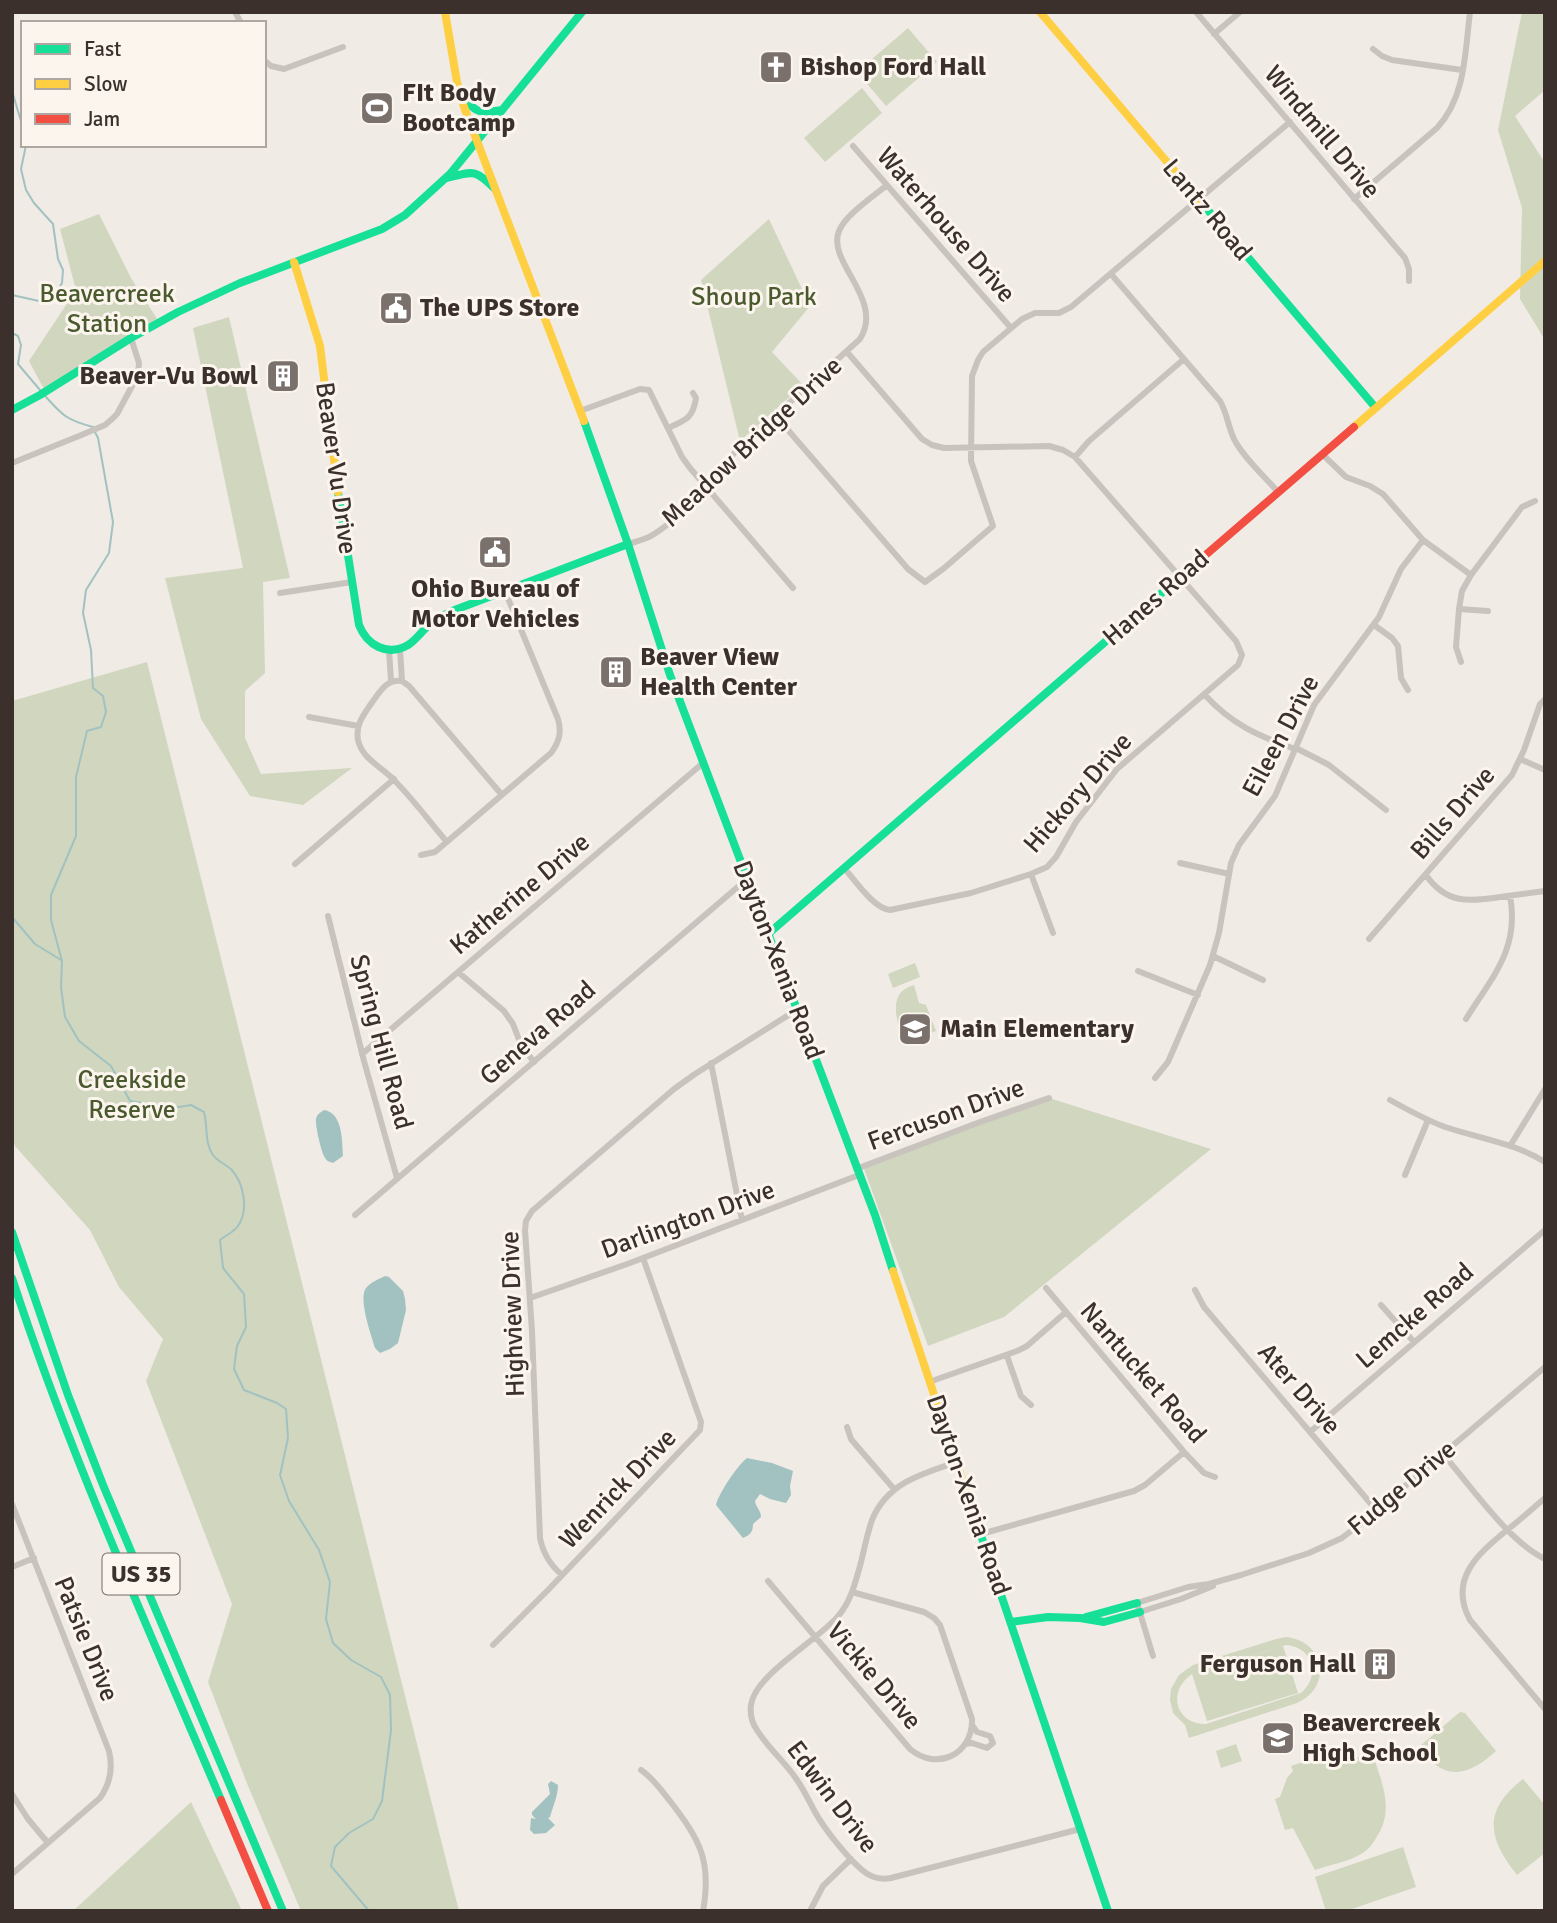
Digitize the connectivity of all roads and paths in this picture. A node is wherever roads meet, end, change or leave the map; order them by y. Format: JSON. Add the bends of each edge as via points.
{"nodes":[{"id":1,"x":445,"y":12,"type":"edge"},
{"id":2,"x":582,"y":12,"type":"edge"},
{"id":3,"x":1040,"y":12,"type":"edge"},
{"id":4,"x":1196,"y":12,"type":"edge"},
{"id":5,"x":1240,"y":12,"type":"edge"},
{"id":6,"x":1471,"y":12,"type":"edge"},
{"id":7,"x":1214,"y":34,"type":"junction"},
{"id":8,"x":344,"y":47,"type":"dead end"},
{"id":9,"x":1373,"y":49,"type":"dead end"},
{"id":10,"x":266,"y":61,"type":"edge"},
{"id":11,"x":1462,"y":71,"type":"junction"},
{"id":12,"x":460,"y":94,"type":"junction"},
{"id":13,"x":502,"y":110,"type":"junction"},
{"id":14,"x":1290,"y":122,"type":"junction"},
{"id":15,"x":477,"y":141,"type":"junction"},
{"id":16,"x":853,"y":146,"type":"dead end"},
{"id":17,"x":445,"y":178,"type":"junction"},
{"id":18,"x":887,"y":185,"type":"junction"},
{"id":19,"x":495,"y":189,"type":"junction"},
{"id":20,"x":1354,"y":199,"type":"junction"},
{"id":21,"x":1198,"y":200,"type":"junction"},
{"id":22,"x":1545,"y":261,"type":"edge"},
{"id":23,"x":294,"y":262,"type":"junction"},
{"id":24,"x":1111,"y":274,"type":"junction"},
{"id":25,"x":1409,"y":281,"type":"dead end"},
{"id":26,"x":1011,"y":328,"type":"junction"},
{"id":27,"x":131,"y":338,"type":"junction"},
{"id":28,"x":847,"y":352,"type":"junction"},
{"id":29,"x":1184,"y":359,"type":"junction"},
{"id":30,"x":693,"y":393,"type":"dead end"},
{"id":31,"x":1375,"y":407,"type":"junction"},
{"id":32,"x":13,"y":410,"type":"edge"},
{"id":33,"x":580,"y":411,"type":"junction"},
{"id":34,"x":775,"y":415,"type":"junction"},
{"id":35,"x":668,"y":428,"type":"junction"},
{"id":36,"x":971,"y":447,"type":"junction"},
{"id":37,"x":1322,"y":454,"type":"junction"},
{"id":38,"x":1075,"y":457,"type":"junction"},
{"id":39,"x":12,"y":463,"type":"edge"},
{"id":40,"x":708,"y":489,"type":"junction"},
{"id":41,"x":1278,"y":492,"type":"junction"},
{"id":42,"x":1535,"y":501,"type":"dead end"},
{"id":43,"x":1423,"y":540,"type":"junction"},
{"id":44,"x":628,"y":544,"type":"junction"},
{"id":45,"x":1471,"y":575,"type":"junction"},
{"id":46,"x":1180,"y":577,"type":"junction"},
{"id":47,"x":352,"y":582,"type":"junction"},
{"id":48,"x":793,"y":588,"type":"dead end"},
{"id":49,"x":505,"y":591,"type":"junction"},
{"id":50,"x":280,"y":593,"type":"dead end"},
{"id":51,"x":1459,"y":609,"type":"junction"},
{"id":52,"x":1488,"y":611,"type":"dead end"},
{"id":53,"x":1374,"y":625,"type":"junction"},
{"id":54,"x":400,"y":649,"type":"junction"},
{"id":55,"x":388,"y":650,"type":"junction"},
{"id":56,"x":1461,"y":662,"type":"dead end"},
{"id":57,"x":391,"y":681,"type":"junction"},
{"id":58,"x":402,"y":681,"type":"junction"},
{"id":59,"x":1408,"y":690,"type":"dead end"},
{"id":60,"x":1204,"y":694,"type":"junction"},
{"id":61,"x":1545,"y":699,"type":"edge"},
{"id":62,"x":309,"y":717,"type":"dead end"},
{"id":63,"x":358,"y":726,"type":"junction"},
{"id":64,"x":1295,"y":748,"type":"junction"},
{"id":65,"x":1520,"y":759,"type":"junction"},
{"id":66,"x":703,"y":763,"type":"junction"},
{"id":67,"x":1545,"y":770,"type":"edge"},
{"id":68,"x":394,"y":779,"type":"junction"},
{"id":69,"x":502,"y":795,"type":"junction"},
{"id":70,"x":1386,"y":810,"type":"dead end"},
{"id":71,"x":447,"y":842,"type":"junction"},
{"id":72,"x":421,"y":855,"type":"dead end"},
{"id":73,"x":1180,"y":863,"type":"dead end"},
{"id":74,"x":295,"y":864,"type":"dead end"},
{"id":75,"x":845,"y":868,"type":"junction"},
{"id":76,"x":1031,"y":874,"type":"junction"},
{"id":77,"x":1229,"y":874,"type":"junction"},
{"id":78,"x":1426,"y":875,"type":"junction"},
{"id":79,"x":747,"y":879,"type":"junction"},
{"id":80,"x":1545,"y":891,"type":"edge"},
{"id":81,"x":1510,"y":896,"type":"junction"},
{"id":82,"x":328,"y":916,"type":"dead end"},
{"id":83,"x":1052,"y":933,"type":"dead end"},
{"id":84,"x":768,"y":934,"type":"junction"},
{"id":85,"x":1369,"y":939,"type":"dead end"},
{"id":86,"x":1213,"y":956,"type":"junction"},
{"id":87,"x":1138,"y":971,"type":"dead end"},
{"id":88,"x":458,"y":972,"type":"junction"},
{"id":89,"x":1263,"y":979,"type":"dead end"},
{"id":90,"x":1198,"y":995,"type":"junction"},
{"id":91,"x":798,"y":1009,"type":"junction"},
{"id":92,"x":1466,"y":1019,"type":"dead end"},
{"id":93,"x":362,"y":1054,"type":"junction"},
{"id":94,"x":534,"y":1062,"type":"junction"},
{"id":95,"x":711,"y":1063,"type":"junction"},
{"id":96,"x":1156,"y":1078,"type":"dead end"},
{"id":97,"x":1545,"y":1089,"type":"edge"},
{"id":98,"x":1049,"y":1098,"type":"dead end"},
{"id":99,"x":1390,"y":1100,"type":"dead end"},
{"id":100,"x":1428,"y":1120,"type":"junction"},
{"id":101,"x":1510,"y":1146,"type":"junction"},
{"id":102,"x":1545,"y":1162,"type":"edge"},
{"id":103,"x":858,"y":1172,"type":"junction"},
{"id":104,"x":1405,"y":1175,"type":"dead end"},
{"id":105,"x":397,"y":1178,"type":"junction"},
{"id":106,"x":355,"y":1216,"type":"dead end"},
{"id":107,"x":742,"y":1220,"type":"junction"},
{"id":108,"x":1545,"y":1230,"type":"edge"},
{"id":109,"x":12,"y":1232,"type":"edge"},
{"id":110,"x":643,"y":1258,"type":"junction"},
{"id":111,"x":12,"y":1278,"type":"edge"},
{"id":112,"x":1046,"y":1288,"type":"dead end"},
{"id":113,"x":1195,"y":1290,"type":"dead end"},
{"id":114,"x":530,"y":1298,"type":"junction"},
{"id":115,"x":1381,"y":1305,"type":"dead end"},
{"id":116,"x":1066,"y":1312,"type":"junction"},
{"id":117,"x":1414,"y":1342,"type":"junction"},
{"id":118,"x":1007,"y":1356,"type":"junction"},
{"id":119,"x":1545,"y":1367,"type":"edge"},
{"id":120,"x":929,"y":1382,"type":"junction"},
{"id":121,"x":1031,"y":1405,"type":"dead end"},
{"id":122,"x":847,"y":1427,"type":"dead end"},
{"id":123,"x":1310,"y":1432,"type":"junction"},
{"id":124,"x":1184,"y":1452,"type":"junction"},
{"id":125,"x":1443,"y":1454,"type":"junction"},
{"id":126,"x":957,"y":1462,"type":"junction"},
{"id":127,"x":1215,"y":1477,"type":"dead end"},
{"id":128,"x":894,"y":1489,"type":"junction"},
{"id":129,"x":1545,"y":1498,"type":"edge"},
{"id":130,"x":12,"y":1504,"type":"edge"},
{"id":131,"x":1377,"y":1511,"type":"junction"},
{"id":132,"x":1508,"y":1530,"type":"junction"},
{"id":133,"x":981,"y":1534,"type":"junction"},
{"id":134,"x":34,"y":1558,"type":"junction"},
{"id":135,"x":1545,"y":1559,"type":"edge"},
{"id":136,"x":12,"y":1567,"type":"edge"},
{"id":137,"x":562,"y":1575,"type":"junction"},
{"id":138,"x":768,"y":1581,"type":"dead end"},
{"id":139,"x":852,"y":1592,"type":"junction"},
{"id":140,"x":1139,"y":1607,"type":"junction"},
{"id":141,"x":1011,"y":1622,"type":"junction"},
{"id":142,"x":815,"y":1637,"type":"junction"},
{"id":143,"x":493,"y":1645,"type":"dead end"},
{"id":144,"x":1153,"y":1656,"type":"dead end"},
{"id":145,"x":1545,"y":1709,"type":"edge"},
{"id":146,"x":972,"y":1725,"type":"junction"},
{"id":147,"x":965,"y":1744,"type":"junction"},
{"id":148,"x":641,"y":1770,"type":"dead end"},
{"id":149,"x":12,"y":1794,"type":"edge"},
{"id":150,"x":1080,"y":1829,"type":"junction"},
{"id":151,"x":48,"y":1843,"type":"junction"},
{"id":152,"x":852,"y":1859,"type":"junction"},
{"id":153,"x":12,"y":1874,"type":"edge"},
{"id":154,"x":268,"y":1911,"type":"edge"},
{"id":155,"x":283,"y":1911,"type":"edge"},
{"id":156,"x":703,"y":1911,"type":"edge"},
{"id":157,"x":810,"y":1911,"type":"edge"},
{"id":158,"x":1108,"y":1911,"type":"edge"}],
"edges":[{"from":1,"to":12,"type":"main road","name":"Dayton-Xenia Road"},
{"from":2,"to":13,"type":"main road"},
{"from":3,"to":21,"type":"main road","name":"Lantz Road"},
{"from":4,"to":7,"type":"street","name":"Windmill Drive"},
{"from":5,"to":7,"type":"street"},
{"from":6,"to":11,"type":"street"},
{"from":7,"to":14,"type":"street","name":"Windmill Drive"},
{"from":8,"to":10,"type":"street","via":[[287,69]]},
{"from":9,"to":11,"type":"street","via":[[1392,61]]},
{"from":11,"to":20,"type":"street","via":[[1455,103],[1443,122]]},
{"from":12,"to":13,"type":"main road","via":[[482,113]]},
{"from":12,"to":15,"type":"main road","name":"Dayton-Xenia Road"},
{"from":13,"to":15,"type":"main road"},
{"from":14,"to":20,"type":"street","name":"Windmill Drive"},
{"from":14,"to":21,"type":"street"},
{"from":15,"to":17,"type":"main road"},
{"from":15,"to":19,"type":"main road","name":"Dayton-Xenia Road"},
{"from":16,"to":18,"type":"street","name":"Waterhouse Drive"},
{"from":17,"to":19,"type":"main road","via":[[477,172]]},
{"from":17,"to":23,"type":"main road","via":[[405,215],[382,229]]},
{"from":18,"to":26,"type":"street","name":"Waterhouse Drive"},
{"from":18,"to":28,"type":"street","name":"Meadow Bridge Drive","via":[[845,221],[837,234],[838,249],[867,314],[863,335]]},
{"from":19,"to":33,"type":"main road","name":"Dayton-Xenia Road"},
{"from":20,"to":25,"type":"street","name":"Windmill Drive","via":[[1405,258]]},
{"from":21,"to":24,"type":"street"},
{"from":21,"to":31,"type":"main road","name":"Lantz Road"},
{"from":22,"to":31,"type":"main road","name":"Hanes Road"},
{"from":23,"to":27,"type":"main road","via":[[240,283]]},
{"from":23,"to":47,"type":"main road","name":"Beaver Vu Drive","via":[[320,345]]},
{"from":24,"to":26,"type":"street","via":[[1070,308],[1031,314]]},
{"from":24,"to":29,"type":"street"},
{"from":26,"to":36,"type":"street","via":[[984,352],[972,376]]},
{"from":27,"to":32,"type":"main road"},
{"from":27,"to":39,"type":"street","via":[[138,375],[117,414],[104,425]]},
{"from":28,"to":34,"type":"street","name":"Meadow Bridge Drive"},
{"from":28,"to":36,"type":"street","via":[[925,441],[940,447]]},
{"from":29,"to":38,"type":"street"},
{"from":29,"to":41,"type":"street","via":[[1222,404],[1238,447]]},
{"from":30,"to":35,"type":"street","via":[[691,415]]},
{"from":31,"to":37,"type":"main road","name":"Hanes Road"},
{"from":33,"to":35,"type":"street","via":[[645,389],[652,393]]},
{"from":33,"to":44,"type":"main road","name":"Dayton-Xenia Road"},
{"from":34,"to":36,"type":"street","via":[[910,571],[925,582],[993,526],[971,461]]},
{"from":34,"to":40,"type":"street","name":"Meadow Bridge Drive","via":[[736,450]]},
{"from":35,"to":40,"type":"street","via":[[682,457]]},
{"from":36,"to":38,"type":"street","via":[[1049,446]]},
{"from":37,"to":41,"type":"main road","name":"Hanes Road"},
{"from":37,"to":43,"type":"street","via":[[1346,477],[1383,494]]},
{"from":38,"to":46,"type":"street","name":"Hickory Drive"},
{"from":40,"to":44,"type":"street","name":"Meadow Bridge Drive","via":[[657,532]]},
{"from":40,"to":48,"type":"street"},
{"from":41,"to":46,"type":"main road","name":"Hanes Road"},
{"from":42,"to":45,"type":"street","via":[[1522,507]]},
{"from":43,"to":45,"type":"street"},
{"from":43,"to":53,"type":"street","name":"Eileen Drive","via":[[1401,569]]},
{"from":44,"to":49,"type":"main road","name":"Meadow Bridge Drive"},
{"from":44,"to":66,"type":"main road","name":"Dayton-Xenia Road"},
{"from":45,"to":51,"type":"street"},
{"from":46,"to":60,"type":"street","name":"Hickory Drive","via":[[1236,640],[1242,655]]},
{"from":46,"to":75,"type":"main road","name":"Hanes Road"},
{"from":47,"to":50,"type":"street"},
{"from":47,"to":55,"type":"main road","name":"Beaver Vu Drive","via":[[360,630],[373,645]]},
{"from":49,"to":54,"type":"main road","name":"Meadow Bridge Drive","via":[[443,615]]},
{"from":49,"to":69,"type":"street","via":[[560,730],[551,753]]},
{"from":51,"to":52,"type":"street"},
{"from":51,"to":56,"type":"street","via":[[1456,647]]},
{"from":53,"to":59,"type":"street","via":[[1398,646],[1401,678]]},
{"from":53,"to":64,"type":"street","name":"Eileen Drive","via":[[1314,705]]},
{"from":54,"to":55,"type":"main road"},
{"from":54,"to":58,"type":"street"},
{"from":55,"to":57,"type":"street"},
{"from":57,"to":58,"type":"street"},
{"from":57,"to":63,"type":"street"},
{"from":58,"to":69,"type":"street"},
{"from":60,"to":64,"type":"street","via":[[1247,730]]},
{"from":60,"to":76,"type":"street","name":"Hickory Drive","via":[[1117,769],[1076,822],[1056,857]]},
{"from":61,"to":65,"type":"street","name":"Bills Drive"},
{"from":62,"to":63,"type":"street"},
{"from":63,"to":68,"type":"street","via":[[362,749]]},
{"from":64,"to":70,"type":"street","via":[[1329,765]]},
{"from":64,"to":77,"type":"street","name":"Eileen Drive","via":[[1275,796],[1238,845]]},
{"from":65,"to":67,"type":"street"},
{"from":65,"to":78,"type":"street","name":"Bills Drive","via":[[1502,788]]},
{"from":66,"to":79,"type":"main road","name":"Dayton-Xenia Road"},
{"from":66,"to":88,"type":"street","name":"Katherine Drive"},
{"from":68,"to":71,"type":"street"},
{"from":68,"to":74,"type":"street"},
{"from":69,"to":71,"type":"street"},
{"from":71,"to":72,"type":"street","via":[[435,852]]},
{"from":73,"to":77,"type":"street"},
{"from":75,"to":76,"type":"street","name":"Hickory Drive","via":[[876,905],[890,910],[971,893]]},
{"from":75,"to":84,"type":"main road","name":"Hanes Road"},
{"from":76,"to":83,"type":"street"},
{"from":77,"to":86,"type":"street","name":"Eileen Drive"},
{"from":78,"to":81,"type":"street","via":[[1441,891],[1461,900]]},
{"from":78,"to":85,"type":"street","name":"Bills Drive"},
{"from":79,"to":84,"type":"main road","name":"Dayton-Xenia Road"},
{"from":79,"to":94,"type":"street","name":"Geneva Road"},
{"from":80,"to":81,"type":"street"},
{"from":81,"to":92,"type":"street","via":[[1513,924],[1507,948]]},
{"from":82,"to":93,"type":"street","name":"Spring Hill Road"},
{"from":84,"to":91,"type":"main road","name":"Dayton-Xenia Road"},
{"from":86,"to":89,"type":"street"},
{"from":86,"to":90,"type":"street","name":"Eileen Drive"},
{"from":87,"to":90,"type":"street"},
{"from":88,"to":93,"type":"street","name":"Katherine Drive"},
{"from":88,"to":94,"type":"street","via":[[505,1011]]},
{"from":90,"to":96,"type":"street","name":"Eileen Drive"},
{"from":91,"to":95,"type":"street","name":"Highview Drive"},
{"from":91,"to":103,"type":"main road","name":"Dayton-Xenia Road"},
{"from":93,"to":105,"type":"street","name":"Spring Hill Road"},
{"from":94,"to":105,"type":"street","name":"Geneva Road"},
{"from":95,"to":107,"type":"street"},
{"from":95,"to":114,"type":"street","name":"Highview Drive","via":[[674,1089],[532,1211],[525,1230]]},
{"from":97,"to":101,"type":"street"},
{"from":98,"to":103,"type":"street","name":"Fercuson Drive"},
{"from":99,"to":100,"type":"street"},
{"from":100,"to":101,"type":"street"},
{"from":100,"to":104,"type":"street"},
{"from":101,"to":102,"type":"street"},
{"from":103,"to":107,"type":"street","name":"Darlington Drive"},
{"from":103,"to":120,"type":"main road","name":"Dayton-Xenia Road"},
{"from":105,"to":106,"type":"street","name":"Geneva Road"},
{"from":107,"to":110,"type":"street","name":"Darlington Drive"},
{"from":108,"to":117,"type":"street","name":"Lemcke Road"},
{"from":109,"to":155,"type":"main road","number":"US 35","via":[[98,1472]]},
{"from":110,"to":114,"type":"street","name":"Darlington Drive"},
{"from":110,"to":137,"type":"street","name":"Wenrick Drive","via":[[700,1430]]},
{"from":111,"to":154,"type":"main road","number":"US 35","via":[[68,1436]]},
{"from":112,"to":116,"type":"street","name":"Nantucket Road"},
{"from":113,"to":123,"type":"street","name":"Ater Drive","via":[[1204,1307]]},
{"from":114,"to":137,"type":"street","name":"Highview Drive","via":[[540,1538],[549,1561]]},
{"from":115,"to":117,"type":"street"},
{"from":116,"to":118,"type":"street","via":[[1027,1346]]},
{"from":116,"to":124,"type":"street","name":"Nantucket Road"},
{"from":117,"to":123,"type":"street","name":"Lemcke Road"},
{"from":118,"to":120,"type":"street"},
{"from":118,"to":121,"type":"street","via":[[1021,1396]]},
{"from":119,"to":125,"type":"street","name":"Fudge Drive"},
{"from":120,"to":126,"type":"main road","name":"Dayton-Xenia Road"},
{"from":122,"to":128,"type":"street","via":[[856,1445]]},
{"from":123,"to":131,"type":"street","name":"Ater Drive"},
{"from":124,"to":127,"type":"street","name":"Nantucket Road","via":[[1204,1473]]},
{"from":124,"to":133,"type":"street","via":[[1134,1491]]},
{"from":125,"to":131,"type":"street","name":"Fudge Drive"},
{"from":125,"to":132,"type":"street"},
{"from":126,"to":128,"type":"street","via":[[908,1479]]},
{"from":126,"to":133,"type":"main road","name":"Dayton-Xenia Road"},
{"from":128,"to":139,"type":"street","via":[[872,1520]]},
{"from":129,"to":132,"type":"street"},
{"from":130,"to":134,"type":"street","name":"Patsie Drive"},
{"from":131,"to":140,"type":"street","name":"Fudge Drive","via":[[1326,1546],[1185,1597]]},
{"from":132,"to":135,"type":"street"},
{"from":132,"to":145,"type":"street","via":[[1471,1565],[1463,1580],[1463,1602],[1473,1624]]},
{"from":133,"to":141,"type":"main road","name":"Dayton-Xenia Road"},
{"from":134,"to":136,"type":"street"},
{"from":134,"to":151,"type":"street","name":"Patsie Drive","via":[[111,1764],[105,1791]]},
{"from":137,"to":143,"type":"street","name":"Wenrick Drive"},
{"from":138,"to":142,"type":"street","name":"Vickie Drive"},
{"from":139,"to":142,"type":"street","via":[[839,1615]]},
{"from":139,"to":146,"type":"street","via":[[923,1612],[939,1623]]},
{"from":140,"to":141,"type":"main road","name":"Fudge Drive","via":[[1104,1622],[1048,1617]]},
{"from":140,"to":144,"type":"street"},
{"from":141,"to":150,"type":"main road","name":"Dayton-Xenia Road"},
{"from":142,"to":147,"type":"street","name":"Vickie Drive","via":[[914,1753],[942,1759]]},
{"from":142,"to":152,"type":"street","name":"Edwin Drive","via":[[762,1682],[753,1695],[751,1716],[821,1822]]},
{"from":146,"to":147,"type":"street"},
{"from":146,"to":147,"type":"street","name":"Vickie Drive","via":[[993,1743],[987,1748]]},
{"from":148,"to":156,"type":"street","via":[[657,1784],[698,1841],[706,1878]]},
{"from":149,"to":151,"type":"street"},
{"from":150,"to":152,"type":"street","name":"Edwin Drive","via":[[887,1879],[868,1875]]},
{"from":150,"to":158,"type":"main road","name":"Dayton-Xenia Road"},
{"from":151,"to":153,"type":"street"},
{"from":152,"to":157,"type":"street","via":[[823,1886]]}]}
